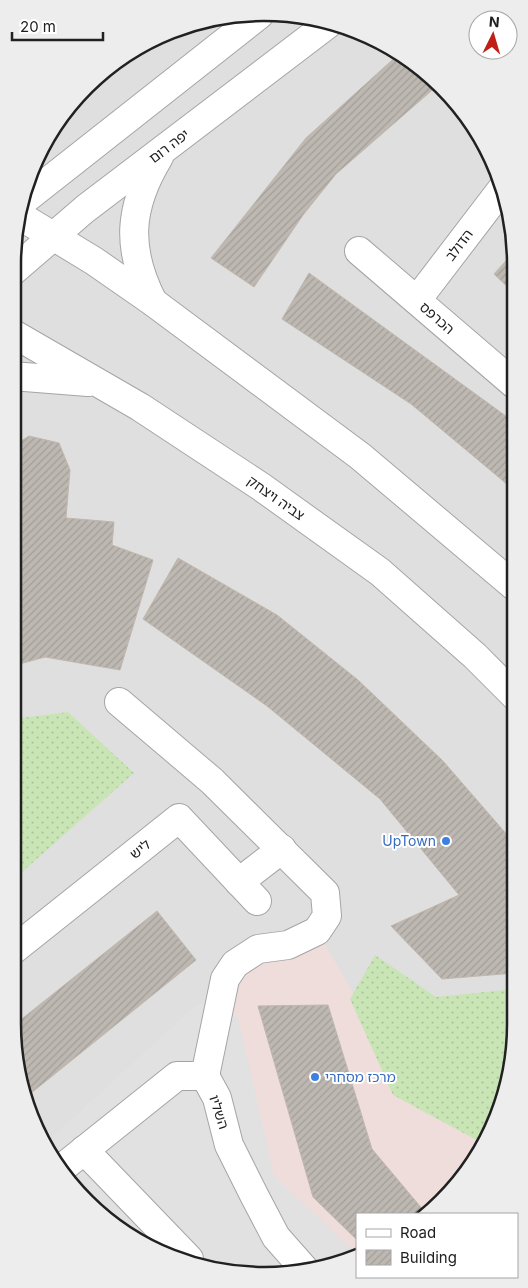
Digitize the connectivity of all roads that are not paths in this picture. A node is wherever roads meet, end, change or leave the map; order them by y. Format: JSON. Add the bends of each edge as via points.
{"nodes":[{"id":1,"x":250,"y":22,"type":"edge"},
{"id":2,"x":322,"y":29,"type":"edge"},
{"id":3,"x":163,"y":151,"type":"junction"},
{"id":4,"x":32,"y":194,"type":"edge"},
{"id":5,"x":497,"y":196,"type":"edge"},
{"id":6,"x":26,"y":219,"type":"edge"},
{"id":7,"x":54,"y":235,"type":"junction"},
{"id":8,"x":359,"y":251,"type":"dead end"},
{"id":9,"x":21,"y":264,"type":"edge"},
{"id":10,"x":417,"y":300,"type":"junction"},
{"id":11,"x":152,"y":302,"type":"junction"},
{"id":12,"x":21,"y":338,"type":"edge"},
{"id":13,"x":21,"y":376,"type":"edge"},
{"id":14,"x":507,"y":378,"type":"edge"},
{"id":15,"x":100,"y":384,"type":"junction"},
{"id":16,"x":507,"y":580,"type":"edge"},
{"id":17,"x":507,"y":688,"type":"edge"},
{"id":18,"x":119,"y":702,"type":"dead end"},
{"id":19,"x":282,"y":848,"type":"junction"},
{"id":20,"x":21,"y":944,"type":"edge"},
{"id":21,"x":205,"y":1076,"type":"junction"},
{"id":22,"x":84,"y":1150,"type":"junction"},
{"id":23,"x":66,"y":1165,"type":"edge"},
{"id":24,"x":183,"y":1253,"type":"edge"},
{"id":25,"x":300,"y":1264,"type":"edge"}],
"edges":[{"from":1,"to":4,"type":"street"},
{"from":2,"to":3,"type":"street","name":"יפה רום"},
{"from":3,"to":7,"type":"street","name":"יפה רום"},
{"from":3,"to":11,"type":"street","via":[[145,183],[133,228],[138,266]]},
{"from":5,"to":10,"type":"street","name":"הדולב"},
{"from":6,"to":7,"type":"street"},
{"from":7,"to":9,"type":"street","name":"יפה רום"},
{"from":7,"to":11,"type":"street"},
{"from":8,"to":10,"type":"street","name":"הכרפס"},
{"from":10,"to":14,"type":"street","name":"הכרפס"},
{"from":11,"to":16,"type":"street","via":[[360,456]]},
{"from":12,"to":15,"type":"street","name":"צביה ויצחק"},
{"from":13,"to":15,"type":"street"},
{"from":15,"to":17,"type":"street","name":"צביה ויצחק","via":[[260,486],[380,572]]},
{"from":18,"to":19,"type":"street","via":[[212,781]]},
{"from":19,"to":20,"type":"street","name":"ליש","via":[[248,892],[179,818]]},
{"from":19,"to":21,"type":"street","via":[[325,893],[328,916],[317,931],[288,945],[258,949],[235,964],[225,979]]},
{"from":21,"to":22,"type":"street","via":[[177,1076]]},
{"from":21,"to":25,"type":"street","name":"השליו","via":[[217,1098],[229,1145],[254,1196],[276,1237]]},
{"from":22,"to":23,"type":"street"},
{"from":22,"to":24,"type":"street"}]}
